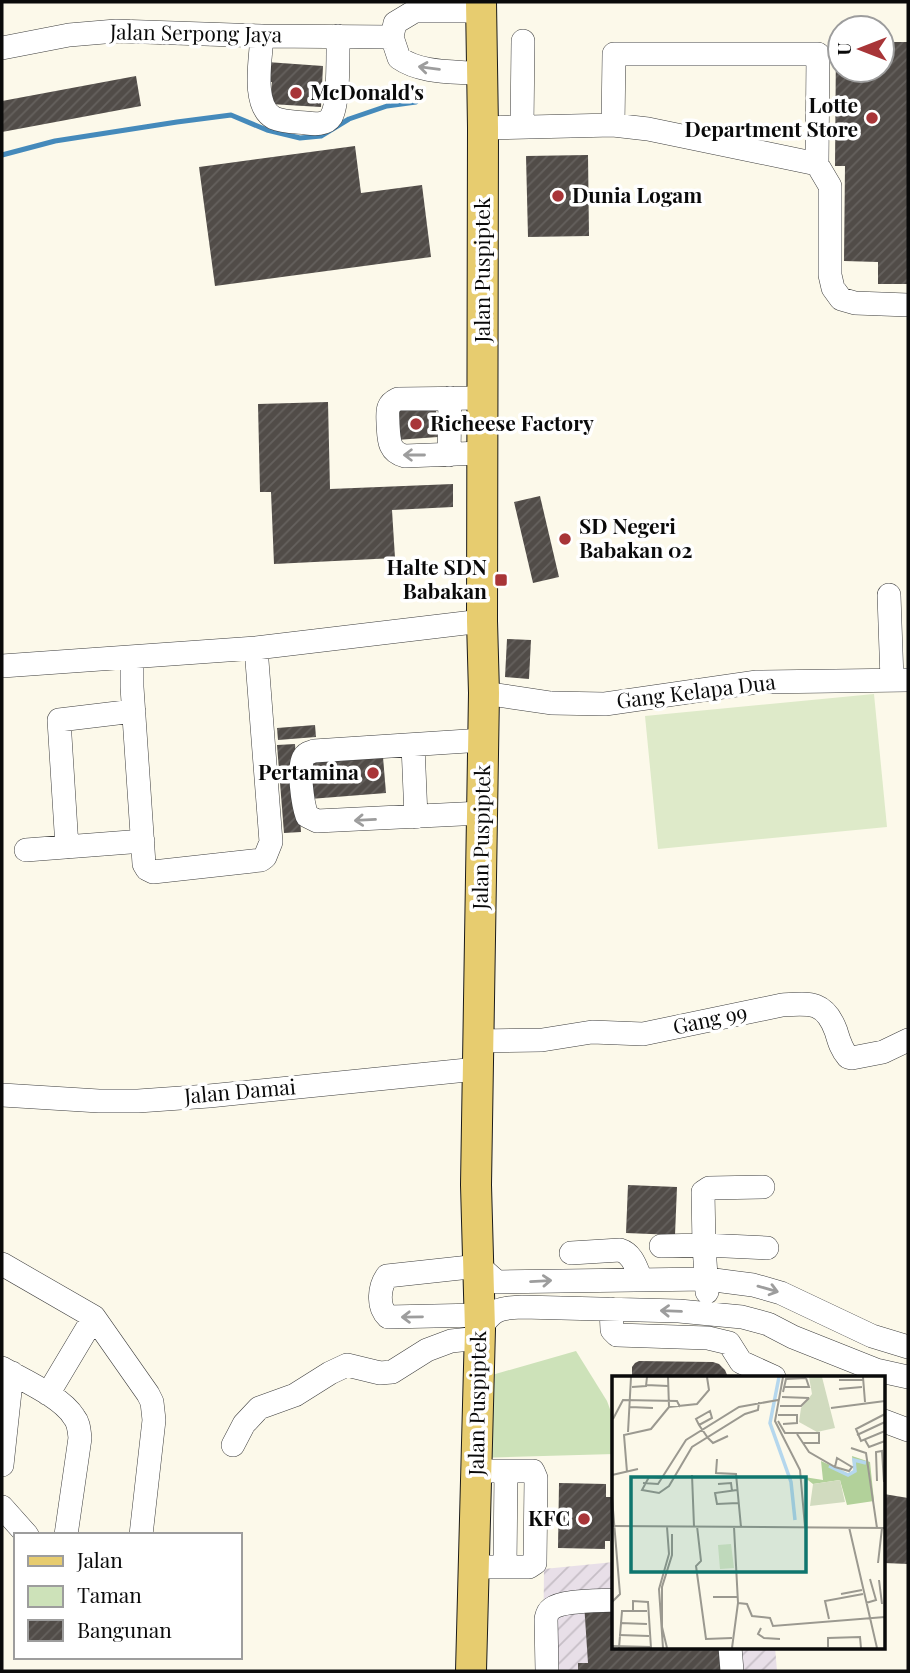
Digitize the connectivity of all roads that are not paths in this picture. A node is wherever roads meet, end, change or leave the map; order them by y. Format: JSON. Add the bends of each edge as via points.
{"nodes":[{"id":1,"x":481,"y":7,"type":"edge"},
{"id":2,"x":262,"y":36,"type":"junction"},
{"id":3,"x":338,"y":36,"type":"junction"},
{"id":4,"x":393,"y":37,"type":"junction"},
{"id":5,"x":523,"y":41,"type":"dead end"},
{"id":6,"x":2,"y":48,"type":"edge"},
{"id":7,"x":482,"y":74,"type":"junction"},
{"id":8,"x":613,"y":125,"type":"junction"},
{"id":9,"x":522,"y":127,"type":"junction"},
{"id":10,"x":483,"y":128,"type":"junction"},
{"id":11,"x":817,"y":164,"type":"junction"},
{"id":12,"x":908,"y":305,"type":"edge"},
{"id":13,"x":450,"y":398,"type":"junction"},
{"id":14,"x":482,"y":398,"type":"junction"},
{"id":15,"x":482,"y":453,"type":"junction"},
{"id":16,"x":449,"y":454,"type":"junction"},
{"id":17,"x":889,"y":595,"type":"dead end"},
{"id":18,"x":482,"y":621,"type":"junction"},
{"id":19,"x":256,"y":648,"type":"junction"},
{"id":20,"x":132,"y":658,"type":"junction"},
{"id":21,"x":2,"y":666,"type":"edge"},
{"id":22,"x":900,"y":680,"type":"edge"},
{"id":23,"x":484,"y":693,"type":"junction"},
{"id":24,"x":134,"y":711,"type":"junction"},
{"id":25,"x":483,"y":740,"type":"junction"},
{"id":26,"x":413,"y":744,"type":"junction"},
{"id":27,"x":482,"y":813,"type":"junction"},
{"id":28,"x":416,"y":817,"type":"junction"},
{"id":29,"x":143,"y":841,"type":"junction"},
{"id":30,"x":66,"y":847,"type":"junction"},
{"id":31,"x":26,"y":850,"type":"dead end"},
{"id":32,"x":908,"y":1040,"type":"edge"},
{"id":33,"x":478,"y":1055,"type":"junction"},
{"id":34,"x":2,"y":1095,"type":"edge"},
{"id":35,"x":763,"y":1188,"type":"dead end"},
{"id":36,"x":704,"y":1245,"type":"junction"},
{"id":37,"x":661,"y":1246,"type":"dead end"},
{"id":38,"x":767,"y":1248,"type":"dead end"},
{"id":39,"x":570,"y":1253,"type":"dead end"},
{"id":40,"x":2,"y":1264,"type":"edge"},
{"id":41,"x":479,"y":1266,"type":"junction"},
{"id":42,"x":641,"y":1279,"type":"junction"},
{"id":43,"x":707,"y":1279,"type":"junction"},
{"id":44,"x":611,"y":1309,"type":"junction"},
{"id":45,"x":708,"y":1312,"type":"junction"},
{"id":46,"x":94,"y":1317,"type":"junction"},
{"id":47,"x":480,"y":1327,"type":"junction"},
{"id":48,"x":908,"y":1347,"type":"edge"},
{"id":49,"x":741,"y":1370,"type":"edge"},
{"id":50,"x":7,"y":1371,"type":"edge"},
{"id":51,"x":907,"y":1372,"type":"edge"},
{"id":52,"x":770,"y":1376,"type":"edge"},
{"id":53,"x":48,"y":1394,"type":"junction"},
{"id":54,"x":886,"y":1422,"type":"edge"},
{"id":55,"x":908,"y":1430,"type":"edge"},
{"id":56,"x":233,"y":1445,"type":"dead end"},
{"id":57,"x":2,"y":1465,"type":"edge"},
{"id":58,"x":476,"y":1471,"type":"junction"},
{"id":59,"x":2,"y":1507,"type":"edge"},
{"id":60,"x":25,"y":1533,"type":"edge"},
{"id":61,"x":66,"y":1533,"type":"edge"},
{"id":62,"x":141,"y":1533,"type":"edge"},
{"id":63,"x":473,"y":1567,"type":"junction"},
{"id":64,"x":612,"y":1600,"type":"edge"},
{"id":65,"x":730,"y":1648,"type":"edge"},
{"id":66,"x":471,"y":1671,"type":"edge"},
{"id":67,"x":547,"y":1671,"type":"edge"},
{"id":68,"x":732,"y":1671,"type":"edge"}],
"edges":[{"from":1,"to":4,"type":"street","via":[[415,11],[395,23]]},
{"from":1,"to":7,"type":"main road","name":"Jalan Puspiptek"},
{"from":2,"to":3,"type":"street","name":"Jalan Serpong Jaya"},
{"from":2,"to":3,"type":"street","via":[[259,93],[264,108],[276,119],[316,124],[331,118],[334,110]]},
{"from":2,"to":6,"type":"street","name":"Jalan Serpong Jaya","via":[[116,31]]},
{"from":3,"to":4,"type":"street","name":"Jalan Serpong Jaya"},
{"from":7,"to":4,"type":"street","one_way":true,"via":[[408,64],[398,58]]},
{"from":5,"to":9,"type":"street"},
{"from":7,"to":10,"type":"main road","name":"Jalan Puspiptek"},
{"from":8,"to":9,"type":"street"},
{"from":8,"to":11,"type":"street"},
{"from":8,"to":11,"type":"street","via":[[614,54],[818,54]]},
{"from":9,"to":10,"type":"street"},
{"from":10,"to":14,"type":"main road","name":"Jalan Puspiptek"},
{"from":11,"to":12,"type":"street","via":[[830,186],[833,288],[841,299],[855,303]]},
{"from":13,"to":14,"type":"street"},
{"from":13,"to":16,"type":"street"},
{"from":16,"to":13,"type":"street","one_way":true,"via":[[405,456],[394,451],[389,444],[388,408],[398,399]]},
{"from":14,"to":15,"type":"main road","name":"Jalan Puspiptek"},
{"from":15,"to":16,"type":"street"},
{"from":15,"to":18,"type":"main road","name":"Jalan Puspiptek"},
{"from":17,"to":22,"type":"street"},
{"from":18,"to":19,"type":"street"},
{"from":18,"to":23,"type":"main road","name":"Jalan Puspiptek"},
{"from":19,"to":20,"type":"street"},
{"from":19,"to":29,"type":"street","via":[[271,842],[265,857],[153,872],[144,864]]},
{"from":20,"to":21,"type":"street"},
{"from":20,"to":24,"type":"street"},
{"from":22,"to":23,"type":"street","name":"Gang Kelapa Dua","via":[[757,681],[605,704],[551,703]]},
{"from":23,"to":25,"type":"main road","name":"Jalan Puspiptek"},
{"from":24,"to":29,"type":"street"},
{"from":24,"to":30,"type":"street","via":[[59,720]]},
{"from":25,"to":26,"type":"street"},
{"from":25,"to":27,"type":"main road","name":"Jalan Puspiptek"},
{"from":26,"to":28,"type":"street"},
{"from":28,"to":26,"type":"street","one_way":true,"via":[[317,821],[304,809],[301,773],[307,753]]},
{"from":27,"to":28,"type":"street"},
{"from":27,"to":33,"type":"main road","name":"Jalan Puspiptek"},
{"from":29,"to":30,"type":"street"},
{"from":30,"to":31,"type":"street"},
{"from":32,"to":33,"type":"street","name":"Gang 99","via":[[883,1052],[848,1057],[831,1018],[823,1009],[804,1004],[643,1034],[593,1032]]},
{"from":33,"to":34,"type":"street","name":"Jalan Damai","via":[[209,1096],[99,1101]]},
{"from":33,"to":41,"type":"main road","name":"Jalan Puspiptek"},
{"from":35,"to":36,"type":"street","via":[[706,1189],[702,1196]]},
{"from":36,"to":37,"type":"street"},
{"from":36,"to":38,"type":"street"},
{"from":36,"to":43,"type":"street"},
{"from":39,"to":42,"type":"street","via":[[625,1251]]},
{"from":40,"to":46,"type":"street"},
{"from":41,"to":42,"type":"street","one_way":true,"via":[[497,1282]]},
{"from":41,"to":47,"type":"main road","name":"Jalan Puspiptek"},
{"from":47,"to":41,"type":"street","one_way":true,"via":[[388,1317],[381,1301],[381,1284],[387,1276]]},
{"from":42,"to":43,"type":"street"},
{"from":43,"to":45,"type":"street"},
{"from":43,"to":48,"type":"street","one_way":true,"via":[[781,1293]]},
{"from":45,"to":44,"type":"street","one_way":true},
{"from":44,"to":47,"type":"street","via":[[506,1308],[495,1310]]},
{"from":44,"to":49,"type":"street","via":[[611,1330],[617,1335],[729,1343]]},
{"from":45,"to":51,"type":"street","via":[[768,1324],[876,1370]]},
{"from":46,"to":53,"type":"street"},
{"from":46,"to":62,"type":"street","via":[[152,1402]]},
{"from":47,"to":56,"type":"street","via":[[392,1372],[346,1365],[295,1395],[259,1408]]},
{"from":47,"to":58,"type":"main road","name":"Jalan Puspiptek"},
{"from":49,"to":52,"type":"street"},
{"from":50,"to":53,"type":"street"},
{"from":50,"to":57,"type":"street"},
{"from":53,"to":61,"type":"street","via":[[64,1404],[79,1426]]},
{"from":54,"to":55,"type":"street"},
{"from":58,"to":63,"type":"main road","name":"Jalan Puspiptek"},
{"from":58,"to":63,"type":"street","via":[[506,1471],[505,1567]]},
{"from":59,"to":60,"type":"street"},
{"from":63,"to":66,"type":"main road","name":"Jalan Puspiptek"},
{"from":64,"to":67,"type":"street","via":[[560,1604],[548,1612]]},
{"from":65,"to":68,"type":"street"}]}
